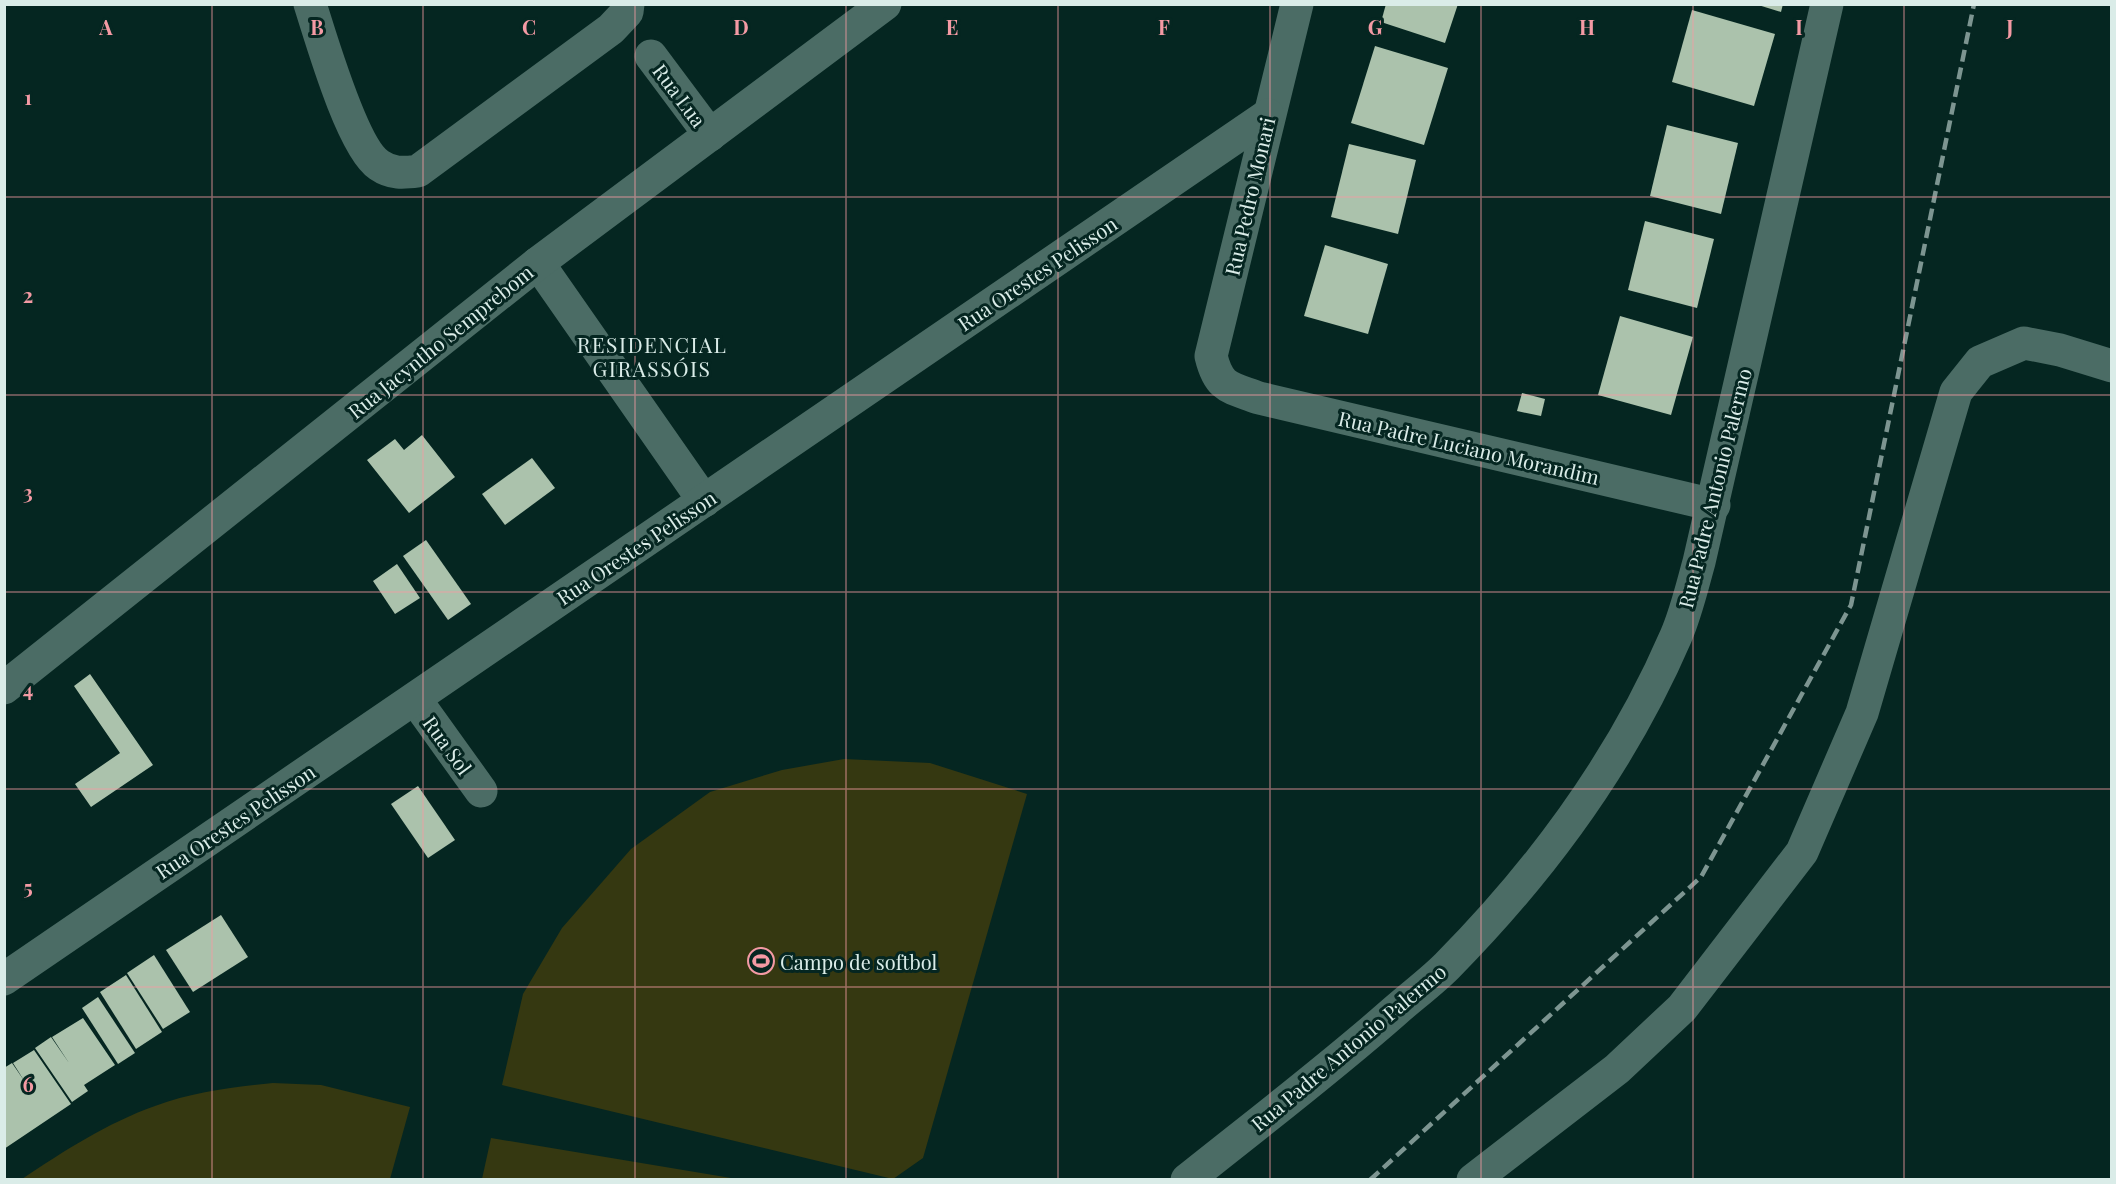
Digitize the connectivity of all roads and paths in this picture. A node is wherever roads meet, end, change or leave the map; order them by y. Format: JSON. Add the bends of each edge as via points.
{"nodes":[{"id":1,"x":310,"y":4,"type":"edge"},
{"id":2,"x":628,"y":4,"type":"edge"},
{"id":3,"x":885,"y":4,"type":"edge"},
{"id":4,"x":1297,"y":4,"type":"edge"},
{"id":5,"x":1827,"y":4,"type":"edge"},
{"id":6,"x":651,"y":56,"type":"dead end"},
{"id":7,"x":1268,"y":115,"type":"junction"},
{"id":8,"x":710,"y":135,"type":"junction"},
{"id":9,"x":538,"y":263,"type":"junction"},
{"id":10,"x":2112,"y":366,"type":"edge"},
{"id":11,"x":1225,"y":385,"type":"joint"},
{"id":12,"x":704,"y":501,"type":"junction"},
{"id":13,"x":1714,"y":505,"type":"junction"},
{"id":14,"x":4,"y":688,"type":"edge"},
{"id":15,"x":415,"y":699,"type":"junction"},
{"id":16,"x":481,"y":791,"type":"dead end"},
{"id":17,"x":4,"y":979,"type":"edge"},
{"id":18,"x":1187,"y":1179,"type":"edge"},
{"id":19,"x":1473,"y":1179,"type":"edge"}],
"edges":[{"from":1,"to":2,"type":"street","via":[[348,116],[362,144],[377,164],[397,174],[418,171],[611,30],[627,12]]},
{"from":3,"to":8,"type":"street","name":"Rua Jacyntho Semprebom"},
{"from":4,"to":7,"type":"street","name":"Rua Pedro Monari"},
{"from":5,"to":13,"type":"street","name":"Rua Padre Antonio Palermo"},
{"from":6,"to":8,"type":"street","name":"Rua Lua"},
{"from":7,"to":11,"type":"street","name":"Rua Pedro Monari","via":[[1211,356],[1215,374]]},
{"from":7,"to":12,"type":"street","name":"Rua Orestes Pelisson"},
{"from":8,"to":9,"type":"street","name":"Rua Jacyntho Semprebom"},
{"from":9,"to":12,"type":"street"},
{"from":9,"to":14,"type":"street","name":"Rua Jacyntho Semprebom"},
{"from":10,"to":19,"type":"street","via":[[2024,343],[1980,362],[1956,392],[1862,712],[1802,852],[1682,1008],[1617,1069]]},
{"from":11,"to":13,"type":"street","name":"Rua Padre Luciano Morandim","via":[[1259,398]]},
{"from":12,"to":15,"type":"street","name":"Rua Orestes Pelisson"},
{"from":13,"to":18,"type":"street","name":"Rua Padre Antonio Palermo","via":[[1677,634],[1645,701],[1585,799],[1519,886],[1446,967],[1364,1039]]},
{"from":15,"to":16,"type":"street","name":"Rua Sol"},
{"from":15,"to":17,"type":"street","name":"Rua Orestes Pelisson"}]}
